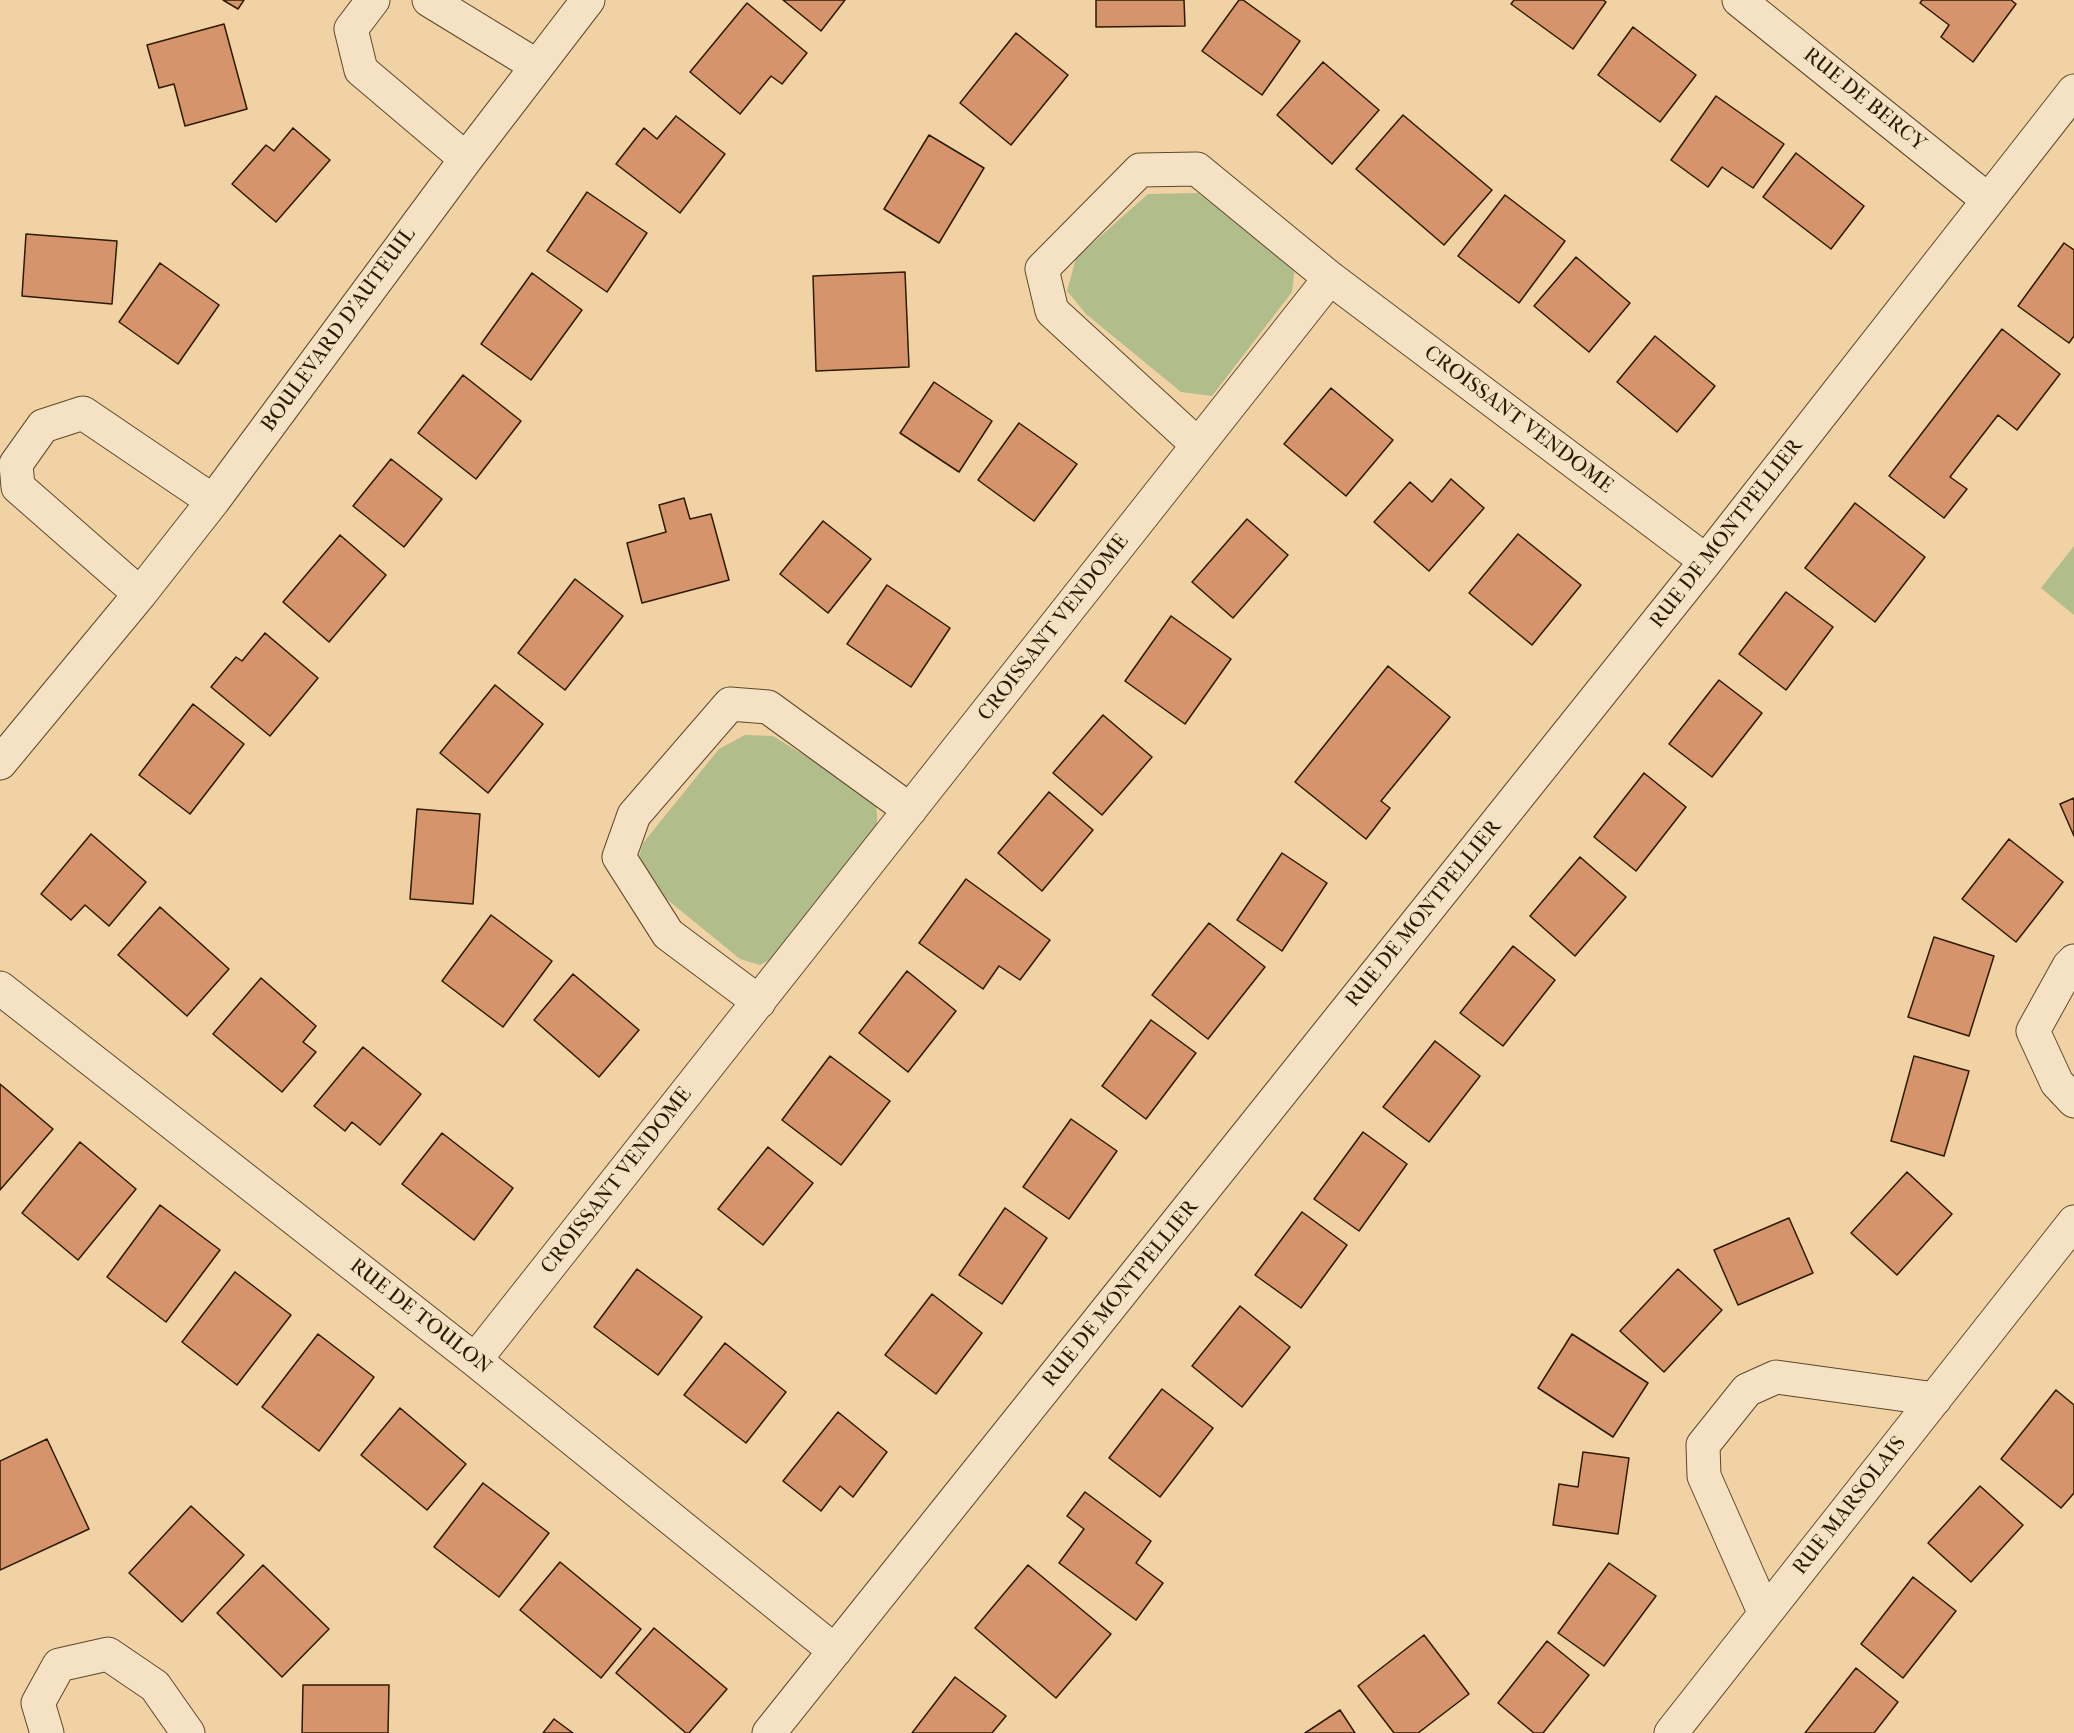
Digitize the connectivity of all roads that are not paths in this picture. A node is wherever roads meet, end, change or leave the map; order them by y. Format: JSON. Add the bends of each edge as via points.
{"nodes":[{"id":1,"x":373,"y":0,"type":"edge"},
{"id":2,"x":429,"y":0,"type":"edge"},
{"id":3,"x":588,"y":0,"type":"edge"},
{"id":4,"x":1739,"y":0,"type":"edge"},
{"id":5,"x":537,"y":66,"type":"junction"},
{"id":6,"x":2074,"y":91,"type":"edge"},
{"id":7,"x":466,"y":159,"type":"junction"},
{"id":8,"x":1988,"y":200,"type":"junction"},
{"id":9,"x":1330,"y":278,"type":"junction"},
{"id":10,"x":1198,"y":445,"type":"junction"},
{"id":11,"x":213,"y":501,"type":"junction"},
{"id":12,"x":1706,"y":561,"type":"junction"},
{"id":13,"x":140,"y":594,"type":"junction"},
{"id":14,"x":0,"y":763,"type":"edge"},
{"id":15,"x":910,"y":810,"type":"junction"},
{"id":16,"x":2074,"y":962,"type":"edge"},
{"id":17,"x":0,"y":988,"type":"edge"},
{"id":18,"x":759,"y":1002,"type":"junction"},
{"id":19,"x":2074,"y":1101,"type":"edge"},
{"id":20,"x":2074,"y":1222,"type":"edge"},
{"id":21,"x":475,"y":1360,"type":"junction"},
{"id":22,"x":1935,"y":1399,"type":"junction"},
{"id":23,"x":1765,"y":1614,"type":"junction"},
{"id":24,"x":836,"y":1651,"type":"junction"},
{"id":25,"x":47,"y":1733,"type":"edge"},
{"id":26,"x":188,"y":1733,"type":"edge"},
{"id":27,"x":769,"y":1733,"type":"edge"},
{"id":28,"x":1671,"y":1733,"type":"edge"}],
"edges":[{"from":1,"to":7,"type":"street","via":[[351,28],[361,70]]},
{"from":2,"to":5,"type":"street"},
{"from":3,"to":5,"type":"street","name":"BOULEVARD D'AUTEUIL"},
{"from":4,"to":8,"type":"street","name":"RUE DE BERCY"},
{"from":5,"to":7,"type":"street","name":"BOULEVARD D'AUTEUIL"},
{"from":6,"to":8,"type":"street","name":"RUE DE MONTPELLIER"},
{"from":7,"to":11,"type":"street","name":"BOULEVARD D'AUTEUIL"},
{"from":8,"to":12,"type":"street","name":"RUE DE MONTPELLIER"},
{"from":9,"to":10,"type":"street","name":"CROISSANT VENDOME"},
{"from":9,"to":10,"type":"street","name":"CROISSANT VENDOME","via":[[1197,169],[1140,170],[1042,269],[1052,311]]},
{"from":9,"to":12,"type":"street","name":"CROISSANT VENDOME"},
{"from":10,"to":15,"type":"street","name":"CROISSANT VENDOME"},
{"from":11,"to":13,"type":"street","name":"BOULEVARD D'AUTEUIL"},
{"from":11,"to":13,"type":"street","via":[[83,413],[43,426],[16,464],[18,487]]},
{"from":12,"to":24,"type":"street","name":"RUE DE MONTPELLIER"},
{"from":13,"to":14,"type":"street","name":"BOULEVARD D'AUTEUIL"},
{"from":15,"to":18,"type":"street","name":"CROISSANT VENDOME"},
{"from":15,"to":18,"type":"street","via":[[768,707],[730,704],[634,815],[619,857],[668,934]]},
{"from":16,"to":19,"type":"street","via":[[2033,1031],[2057,1083]]},
{"from":17,"to":21,"type":"street","name":"RUE DE TOULON"},
{"from":18,"to":21,"type":"street","name":"CROISSANT VENDOME"},
{"from":20,"to":22,"type":"street","name":"RUE MARSOLAIS"},
{"from":21,"to":24,"type":"street","name":"RUE DE TOULON"},
{"from":22,"to":23,"type":"street","name":"RUE MARSOLAIS"},
{"from":22,"to":23,"type":"street","via":[[1776,1377],[1747,1390],[1703,1445],[1704,1476]]},
{"from":23,"to":28,"type":"street","name":"RUE MARSOLAIS"},
{"from":24,"to":27,"type":"street","name":"RUE DE MONTPELLIER"},
{"from":25,"to":26,"type":"street","via":[[38,1703],[58,1665],[108,1654],[155,1686]]}]}
